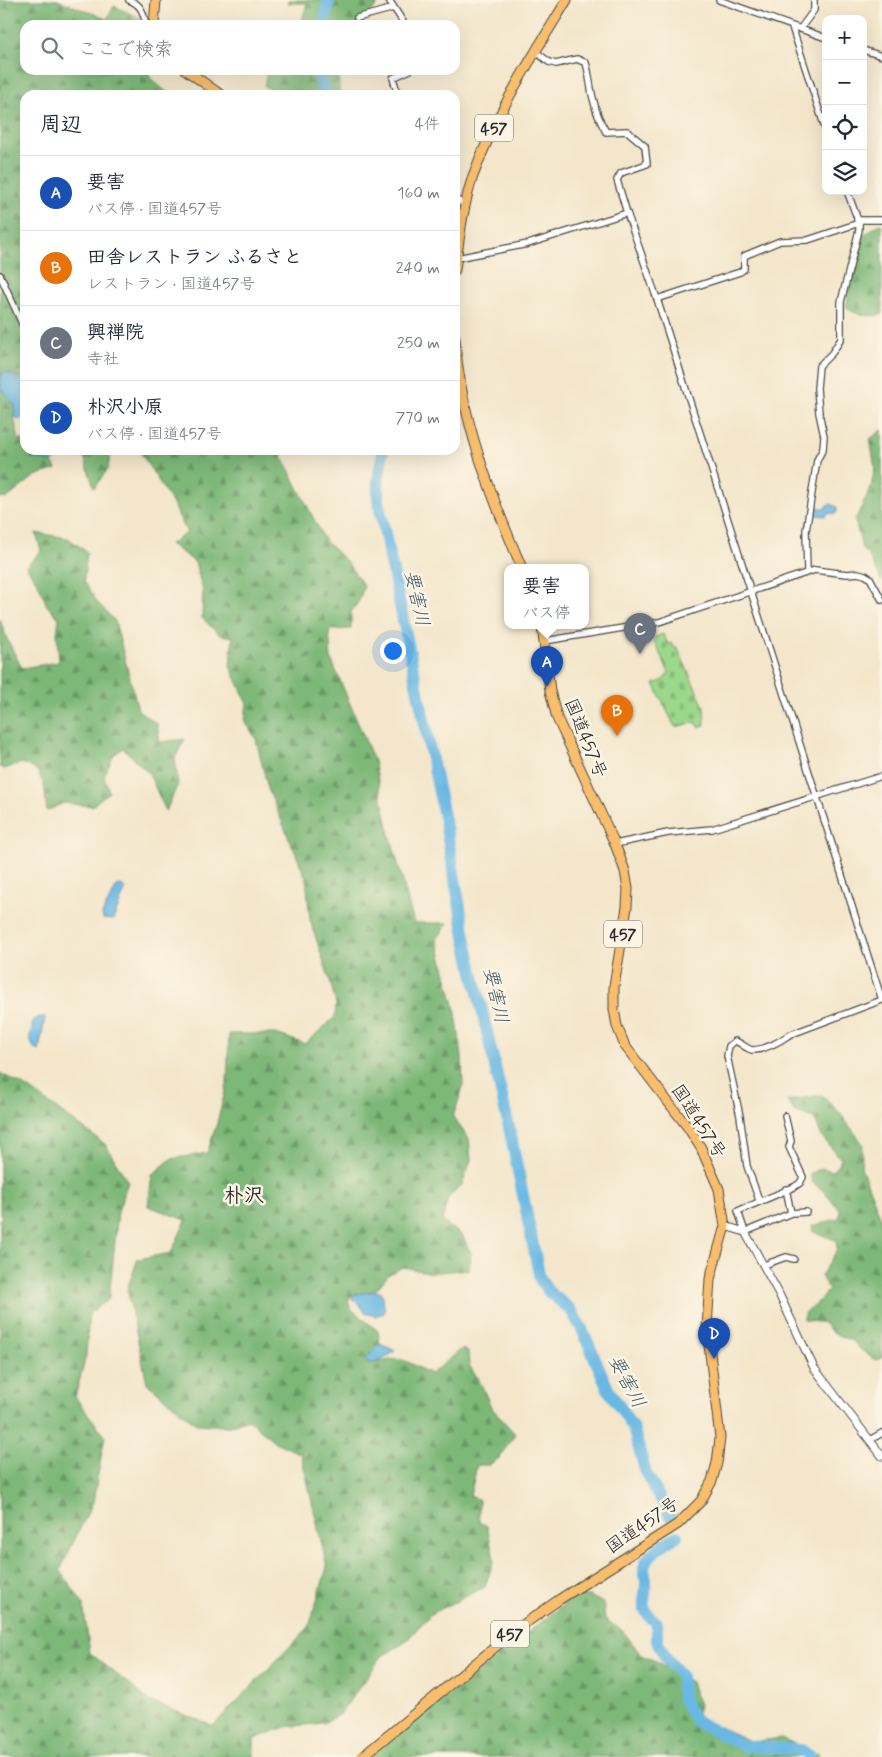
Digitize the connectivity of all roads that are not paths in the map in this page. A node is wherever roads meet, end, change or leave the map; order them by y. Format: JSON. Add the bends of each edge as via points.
{"nodes":[{"id":1,"x":129,"y":0,"type":"edge"},
{"id":2,"x":156,"y":0,"type":"edge"},
{"id":3,"x":390,"y":0,"type":"edge"},
{"id":4,"x":567,"y":0,"type":"edge"},
{"id":5,"x":719,"y":0,"type":"edge"},
{"id":6,"x":814,"y":0,"type":"edge"},
{"id":7,"x":394,"y":8,"type":"junction"},
{"id":8,"x":357,"y":18,"type":"dead end"},
{"id":9,"x":145,"y":20,"type":"edge"},
{"id":10,"x":154,"y":20,"type":"edge"},
{"id":11,"x":400,"y":20,"type":"edge"},
{"id":12,"x":792,"y":26,"type":"junction"},
{"id":13,"x":800,"y":29,"type":"junction"},
{"id":14,"x":822,"y":37,"type":"edge"},
{"id":15,"x":867,"y":51,"type":"edge"},
{"id":16,"x":536,"y":52,"type":"junction"},
{"id":17,"x":882,"y":56,"type":"edge"},
{"id":18,"x":193,"y":75,"type":"edge"},
{"id":19,"x":399,"y":75,"type":"edge"},
{"id":20,"x":214,"y":90,"type":"edge"},
{"id":21,"x":397,"y":90,"type":"edge"},
{"id":22,"x":822,"y":119,"type":"edge"},
{"id":23,"x":848,"y":195,"type":"edge"},
{"id":24,"x":460,"y":202,"type":"edge"},
{"id":25,"x":466,"y":205,"type":"junction"},
{"id":26,"x":628,"y":213,"type":"junction"},
{"id":27,"x":882,"y":220,"type":"edge"},
{"id":28,"x":858,"y":222,"type":"junction"},
{"id":29,"x":460,"y":240,"type":"edge"},
{"id":30,"x":460,"y":257,"type":"edge"},
{"id":31,"x":0,"y":275,"type":"edge"},
{"id":32,"x":657,"y":299,"type":"junction"},
{"id":33,"x":20,"y":319,"type":"edge"},
{"id":34,"x":460,"y":380,"type":"edge"},
{"id":35,"x":520,"y":564,"type":"edge"},
{"id":36,"x":808,"y":571,"type":"junction"},
{"id":37,"x":750,"y":591,"type":"junction"},
{"id":38,"x":882,"y":600,"type":"edge"},
{"id":39,"x":543,"y":629,"type":"edge"},
{"id":40,"x":545,"y":641,"type":"junction"},
{"id":41,"x":882,"y":776,"type":"edge"},
{"id":42,"x":816,"y":796,"type":"junction"},
{"id":43,"x":615,"y":844,"type":"junction"},
{"id":44,"x":785,"y":1116,"type":"dead end"},
{"id":45,"x":786,"y":1190,"type":"junction"},
{"id":46,"x":759,"y":1200,"type":"junction"},
{"id":47,"x":806,"y":1212,"type":"dead end"},
{"id":48,"x":791,"y":1213,"type":"junction"},
{"id":49,"x":725,"y":1226,"type":"junction"},
{"id":50,"x":745,"y":1232,"type":"junction"},
{"id":51,"x":794,"y":1259,"type":"dead end"},
{"id":52,"x":764,"y":1265,"type":"junction"},
{"id":53,"x":882,"y":1433,"type":"edge"},
{"id":54,"x":870,"y":1440,"type":"junction"},
{"id":55,"x":882,"y":1456,"type":"edge"},
{"id":56,"x":362,"y":1757,"type":"edge"}],
"edges":[{"from":1,"to":9,"type":"street","via":[[143,10]]},
{"from":2,"to":10,"type":"highway"},
{"from":3,"to":7,"type":"street"},
{"from":4,"to":16,"type":"highway","number":"457"},
{"from":5,"to":12,"type":"street"},
{"from":6,"to":13,"type":"street","via":[[814,10]]},
{"from":7,"to":8,"type":"street"},
{"from":7,"to":11,"type":"street"},
{"from":12,"to":13,"type":"street"},
{"from":12,"to":22,"type":"street"},
{"from":13,"to":14,"type":"street"},
{"from":15,"to":17,"type":"street"},
{"from":16,"to":25,"type":"highway","number":"457","via":[[513,88],[488,140]]},
{"from":16,"to":26,"type":"street","via":[[556,64],[577,59],[586,62],[593,102],[606,132],[627,131],[645,146],[647,164],[621,173],[617,180]]},
{"from":18,"to":20,"type":"highway"},
{"from":19,"to":21,"type":"street","via":[[393,78]]},
{"from":23,"to":28,"type":"street"},
{"from":24,"to":25,"type":"street"},
{"from":25,"to":29,"type":"highway","number":"457"},
{"from":26,"to":30,"type":"street","via":[[528,244]]},
{"from":26,"to":32,"type":"street"},
{"from":27,"to":28,"type":"street"},
{"from":28,"to":32,"type":"street","via":[[808,240],[780,241],[744,256],[744,269],[740,272]]},
{"from":28,"to":36,"type":"street","via":[[858,238],[841,302],[842,339],[819,366],[817,388],[824,436],[806,531]]},
{"from":31,"to":33,"type":"street"},
{"from":32,"to":37,"type":"street"},
{"from":34,"to":35,"type":"highway","via":[[483,467]]},
{"from":36,"to":37,"type":"street"},
{"from":36,"to":38,"type":"street","via":[[865,575]]},
{"from":37,"to":40,"type":"street","via":[[659,622]]},
{"from":37,"to":42,"type":"street"},
{"from":39,"to":40,"type":"highway","name":"国道457号","number":"457"},
{"from":40,"to":43,"type":"highway","name":"国道457号","number":"457","via":[[550,691],[557,718]]},
{"from":41,"to":42,"type":"street"},
{"from":42,"to":43,"type":"street","via":[[712,829],[668,833]]},
{"from":42,"to":46,"type":"street","via":[[882,1000],[764,1047],[751,1050],[734,1041],[729,1046],[727,1056],[747,1166]]},
{"from":43,"to":49,"type":"highway","name":"国道457号","number":"457","via":[[628,889],[614,986],[616,1026],[625,1046],[701,1148],[719,1189]]},
{"from":44,"to":45,"type":"street","via":[[791,1141],[788,1147],[803,1177],[800,1183]]},
{"from":45,"to":46,"type":"street"},
{"from":45,"to":48,"type":"street"},
{"from":46,"to":50,"type":"street","via":[[738,1211]]},
{"from":47,"to":48,"type":"street"},
{"from":48,"to":50,"type":"street"},
{"from":49,"to":50,"type":"street"},
{"from":49,"to":56,"type":"highway","name":"国道457号","number":"457","via":[[710,1279],[707,1328],[720,1438],[712,1481],[701,1501],[670,1530],[517,1629]]},
{"from":50,"to":52,"type":"street"},
{"from":51,"to":52,"type":"street","via":[[786,1257]]},
{"from":52,"to":54,"type":"street","via":[[814,1368]]},
{"from":53,"to":54,"type":"street"},
{"from":54,"to":55,"type":"street"}]}
